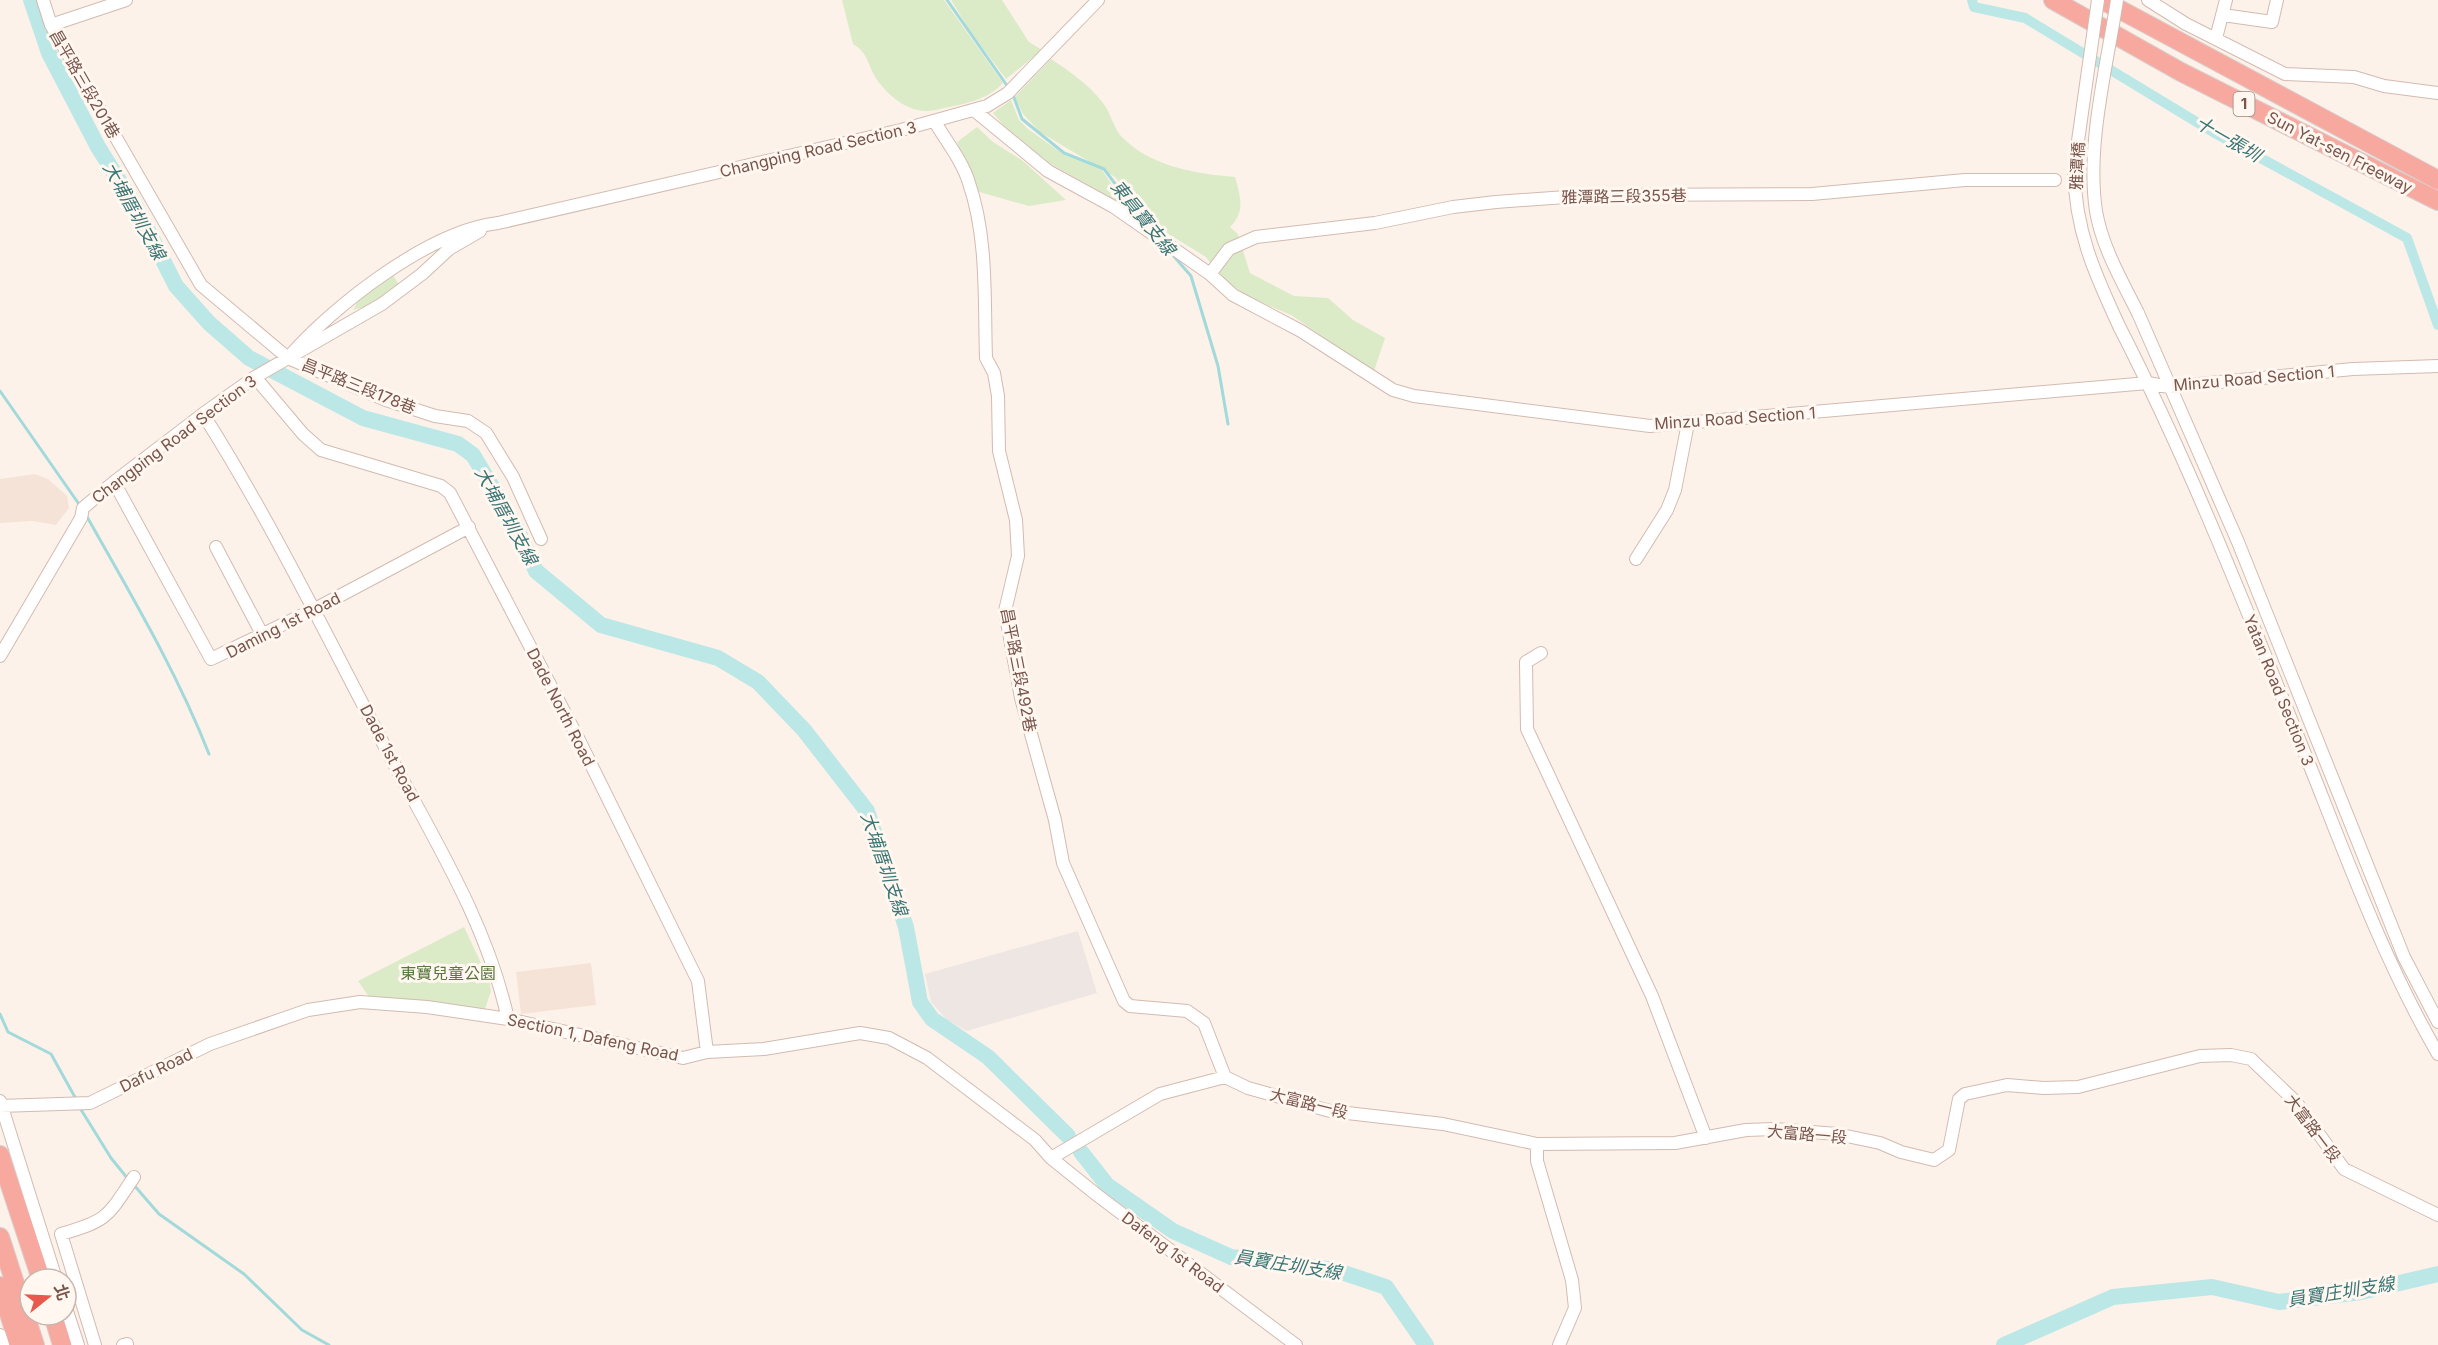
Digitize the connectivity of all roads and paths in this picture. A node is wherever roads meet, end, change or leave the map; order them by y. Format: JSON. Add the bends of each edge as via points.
{"nodes":[{"id":1,"x":43,"y":0,"type":"edge"},
{"id":2,"x":126,"y":0,"type":"edge"},
{"id":3,"x":1098,"y":0,"type":"edge"},
{"id":4,"x":2053,"y":0,"type":"edge"},
{"id":5,"x":2100,"y":0,"type":"edge"},
{"id":6,"x":2117,"y":0,"type":"edge"},
{"id":7,"x":2148,"y":0,"type":"edge"},
{"id":8,"x":2226,"y":0,"type":"edge"},
{"id":9,"x":2277,"y":0,"type":"edge"},
{"id":10,"x":2223,"y":15,"type":"junction"},
{"id":11,"x":51,"y":25,"type":"junction"},
{"id":12,"x":2216,"y":38,"type":"junction"},
{"id":13,"x":2438,"y":93,"type":"edge"},
{"id":14,"x":974,"y":111,"type":"junction"},
{"id":15,"x":935,"y":122,"type":"junction"},
{"id":16,"x":2055,"y":180,"type":"dead end"},
{"id":17,"x":2438,"y":180,"type":"edge"},
{"id":18,"x":2438,"y":201,"type":"edge"},
{"id":19,"x":498,"y":223,"type":"junction"},
{"id":20,"x":1210,"y":274,"type":"junction"},
{"id":21,"x":2138,"y":313,"type":"joint"},
{"id":22,"x":2119,"y":326,"type":"joint"},
{"id":23,"x":288,"y":358,"type":"junction"},
{"id":24,"x":2438,"y":366,"type":"edge"},
{"id":25,"x":255,"y":377,"type":"junction"},
{"id":26,"x":2148,"y":383,"type":"junction"},
{"id":27,"x":2169,"y":387,"type":"junction"},
{"id":28,"x":203,"y":414,"type":"junction"},
{"id":29,"x":1688,"y":423,"type":"junction"},
{"id":30,"x":114,"y":482,"type":"junction"},
{"id":31,"x":469,"y":527,"type":"junction"},
{"id":32,"x":541,"y":539,"type":"dead end"},
{"id":33,"x":216,"y":547,"type":"dead end"},
{"id":34,"x":1636,"y":559,"type":"dead end"},
{"id":35,"x":315,"y":609,"type":"junction"},
{"id":36,"x":263,"y":636,"type":"junction"},
{"id":37,"x":1541,"y":653,"type":"dead end"},
{"id":38,"x":0,"y":656,"type":"edge"},
{"id":39,"x":308,"y":1010,"type":"joint"},
{"id":40,"x":507,"y":1019,"type":"junction"},
{"id":41,"x":2438,"y":1022,"type":"edge"},
{"id":42,"x":707,"y":1052,"type":"junction"},
{"id":43,"x":2438,"y":1054,"type":"edge"},
{"id":44,"x":1225,"y":1077,"type":"junction"},
{"id":45,"x":1,"y":1104,"type":"edge"},
{"id":46,"x":1706,"y":1138,"type":"junction"},
{"id":47,"x":1537,"y":1144,"type":"junction"},
{"id":48,"x":0,"y":1155,"type":"edge"},
{"id":49,"x":1051,"y":1158,"type":"junction"},
{"id":50,"x":134,"y":1177,"type":"dead end"},
{"id":51,"x":0,"y":1191,"type":"edge"},
{"id":52,"x":2438,"y":1215,"type":"edge"},
{"id":53,"x":0,"y":1237,"type":"edge"},
{"id":54,"x":25,"y":1267,"type":"edge"},
{"id":55,"x":37,"y":1267,"type":"edge"},
{"id":56,"x":52,"y":1267,"type":"edge"},
{"id":57,"x":0,"y":1287,"type":"edge"},
{"id":58,"x":44,"y":1327,"type":"edge"},
{"id":59,"x":57,"y":1327,"type":"edge"},
{"id":60,"x":72,"y":1327,"type":"edge"},
{"id":61,"x":0,"y":1335,"type":"edge"},
{"id":62,"x":3,"y":1345,"type":"edge"},
{"id":63,"x":19,"y":1345,"type":"edge"},
{"id":64,"x":35,"y":1345,"type":"edge"},
{"id":65,"x":50,"y":1345,"type":"edge"},
{"id":66,"x":63,"y":1345,"type":"edge"},
{"id":67,"x":78,"y":1345,"type":"edge"},
{"id":68,"x":95,"y":1345,"type":"edge"},
{"id":69,"x":1296,"y":1345,"type":"edge"},
{"id":70,"x":1559,"y":1345,"type":"edge"}],
"edges":[{"from":1,"to":11,"type":"street","name":"昌平路三段201巷"},
{"from":2,"to":11,"type":"street"},
{"from":3,"to":14,"type":"street","name":"Changping Road Section 3","via":[[1012,89]]},
{"from":4,"to":18,"type":"highway","name":"Sun Yat-sen Freeway","number":"1","via":[[2181,72]]},
{"from":5,"to":17,"type":"highway","name":"Sun Yat-sen Freeway","number":"1"},
{"from":5,"to":22,"type":"street","name":"雅潭橋","bridge":true,"via":[[2074,169],[2074,193],[2091,266]]},
{"from":6,"to":21,"type":"street","name":"雅潭橋","bridge":true,"via":[[2094,169],[2096,212],[2109,254]]},
{"from":7,"to":12,"type":"street"},
{"from":8,"to":10,"type":"street"},
{"from":9,"to":10,"type":"street","via":[[2272,22]]},
{"from":10,"to":12,"type":"street"},
{"from":11,"to":23,"type":"street","name":"昌平路三段201巷","via":[[201,285]]},
{"from":12,"to":13,"type":"street","via":[[2285,74],[2354,77]]},
{"from":14,"to":15,"type":"street","name":"Changping Road Section 3"},
{"from":14,"to":20,"type":"street","name":"Minzu Road Section 1","via":[[1048,171],[1114,207]]},
{"from":15,"to":19,"type":"street","name":"Changping Road Section 3"},
{"from":15,"to":44,"type":"street","name":"昌平路三段492巷","via":[[969,181],[975,208],[982,251],[986,358],[994,373],[999,451],[1016,520],[1017,556],[1005,611],[1021,698],[1063,863],[1125,1002],[1130,1006],[1187,1011],[1204,1023]]},
{"from":16,"to":20,"type":"street","name":"雅潭路三段355巷","via":[[1965,180],[1801,194],[1594,195],[1496,202],[1375,223],[1256,237],[1228,249]]},
{"from":19,"to":23,"type":"street","name":"Changping Road Section 3","via":[[449,249],[382,304]]},
{"from":19,"to":23,"type":"street","name":"Changping Road Section 3","via":[[454,234],[388,271]]},
{"from":20,"to":29,"type":"street","name":"Minzu Road Section 1","via":[[1233,295],[1301,331],[1393,390],[1414,396],[1650,426]]},
{"from":21,"to":27,"type":"street","name":"Yatan Road Section 3"},
{"from":22,"to":26,"type":"street","name":"Yatan Road Section 3"},
{"from":23,"to":25,"type":"street","name":"Changping Road Section 3"},
{"from":23,"to":32,"type":"street","name":"昌平路三段178巷","via":[[386,400],[435,416],[468,421],[486,434],[513,477]]},
{"from":24,"to":27,"type":"street","name":"Minzu Road Section 1","via":[[2353,369]]},
{"from":25,"to":28,"type":"street","name":"Changping Road Section 3"},
{"from":25,"to":31,"type":"street","name":"Dade North Road","via":[[303,435],[321,450],[441,486],[450,493]]},
{"from":26,"to":27,"type":"street","name":"Minzu Road Section 1"},
{"from":26,"to":29,"type":"street","name":"Minzu Road Section 1"},
{"from":26,"to":43,"type":"street","name":"Yatan Road Section 3","via":[[2206,510],[2381,939]]},
{"from":27,"to":41,"type":"street","name":"Yatan Road Section 3","via":[[2238,542],[2404,957]]},
{"from":28,"to":30,"type":"street","name":"Changping Road Section 3"},
{"from":28,"to":35,"type":"street","name":"Dade 1st Road","via":[[253,495]]},
{"from":29,"to":34,"type":"street","via":[[1675,490]]},
{"from":30,"to":36,"type":"street","name":"Daming 1st Road","via":[[211,659]]},
{"from":30,"to":38,"type":"street","name":"Changping Road Section 3","via":[[82,513]]},
{"from":31,"to":35,"type":"street","name":"Daming 1st Road"},
{"from":31,"to":42,"type":"street","name":"Dade North Road","via":[[698,981]]},
{"from":33,"to":36,"type":"street"},
{"from":35,"to":36,"type":"street","name":"Daming 1st Road"},
{"from":35,"to":40,"type":"street","name":"Dade 1st Road","via":[[466,896],[498,976]]},
{"from":37,"to":46,"type":"street","via":[[1526,662],[1527,729],[1652,996]]},
{"from":39,"to":40,"type":"street","name":"Section 1, Dafeng Road","via":[[360,1002]]},
{"from":39,"to":45,"type":"street","name":"Dafu Road","via":[[210,1044],[90,1103]]},
{"from":40,"to":42,"type":"street","name":"Section 1, Dafeng Road","via":[[682,1058]]},
{"from":42,"to":49,"type":"street","name":"Section 1, Dafeng Road","via":[[764,1049],[860,1033],[889,1038],[927,1058],[1035,1140]]},
{"from":44,"to":47,"type":"street","name":"大富路一段","via":[[1248,1088],[1330,1111],[1443,1124]]},
{"from":44,"to":49,"type":"street","via":[[1160,1094]]},
{"from":45,"to":56,"type":"street"},
{"from":46,"to":47,"type":"street","name":"大富路一段","via":[[1675,1143]]},
{"from":46,"to":52,"type":"street","name":"大富路一段","via":[[1774,1129],[1837,1134],[1934,1160],[1949,1150],[1959,1099],[1965,1094],[2007,1085],[2078,1087],[2186,1058],[2231,1055],[2251,1059],[2296,1102],[2344,1169]]},
{"from":47,"to":70,"type":"street","via":[[1537,1161],[1572,1280],[1575,1308]]},
{"from":48,"to":55,"type":"highway"},
{"from":49,"to":69,"type":"street","name":"Dafeng 1st Road"},
{"from":50,"to":68,"type":"street","via":[[107,1216],[93,1225],[61,1234]]},
{"from":51,"to":54,"type":"highway"},
{"from":53,"to":64,"type":"highway"},
{"from":57,"to":63,"type":"highway"},
{"from":58,"to":65,"type":"highway"},
{"from":59,"to":66,"type":"highway"},
{"from":60,"to":67,"type":"street"},
{"from":61,"to":62,"type":"street"}]}
